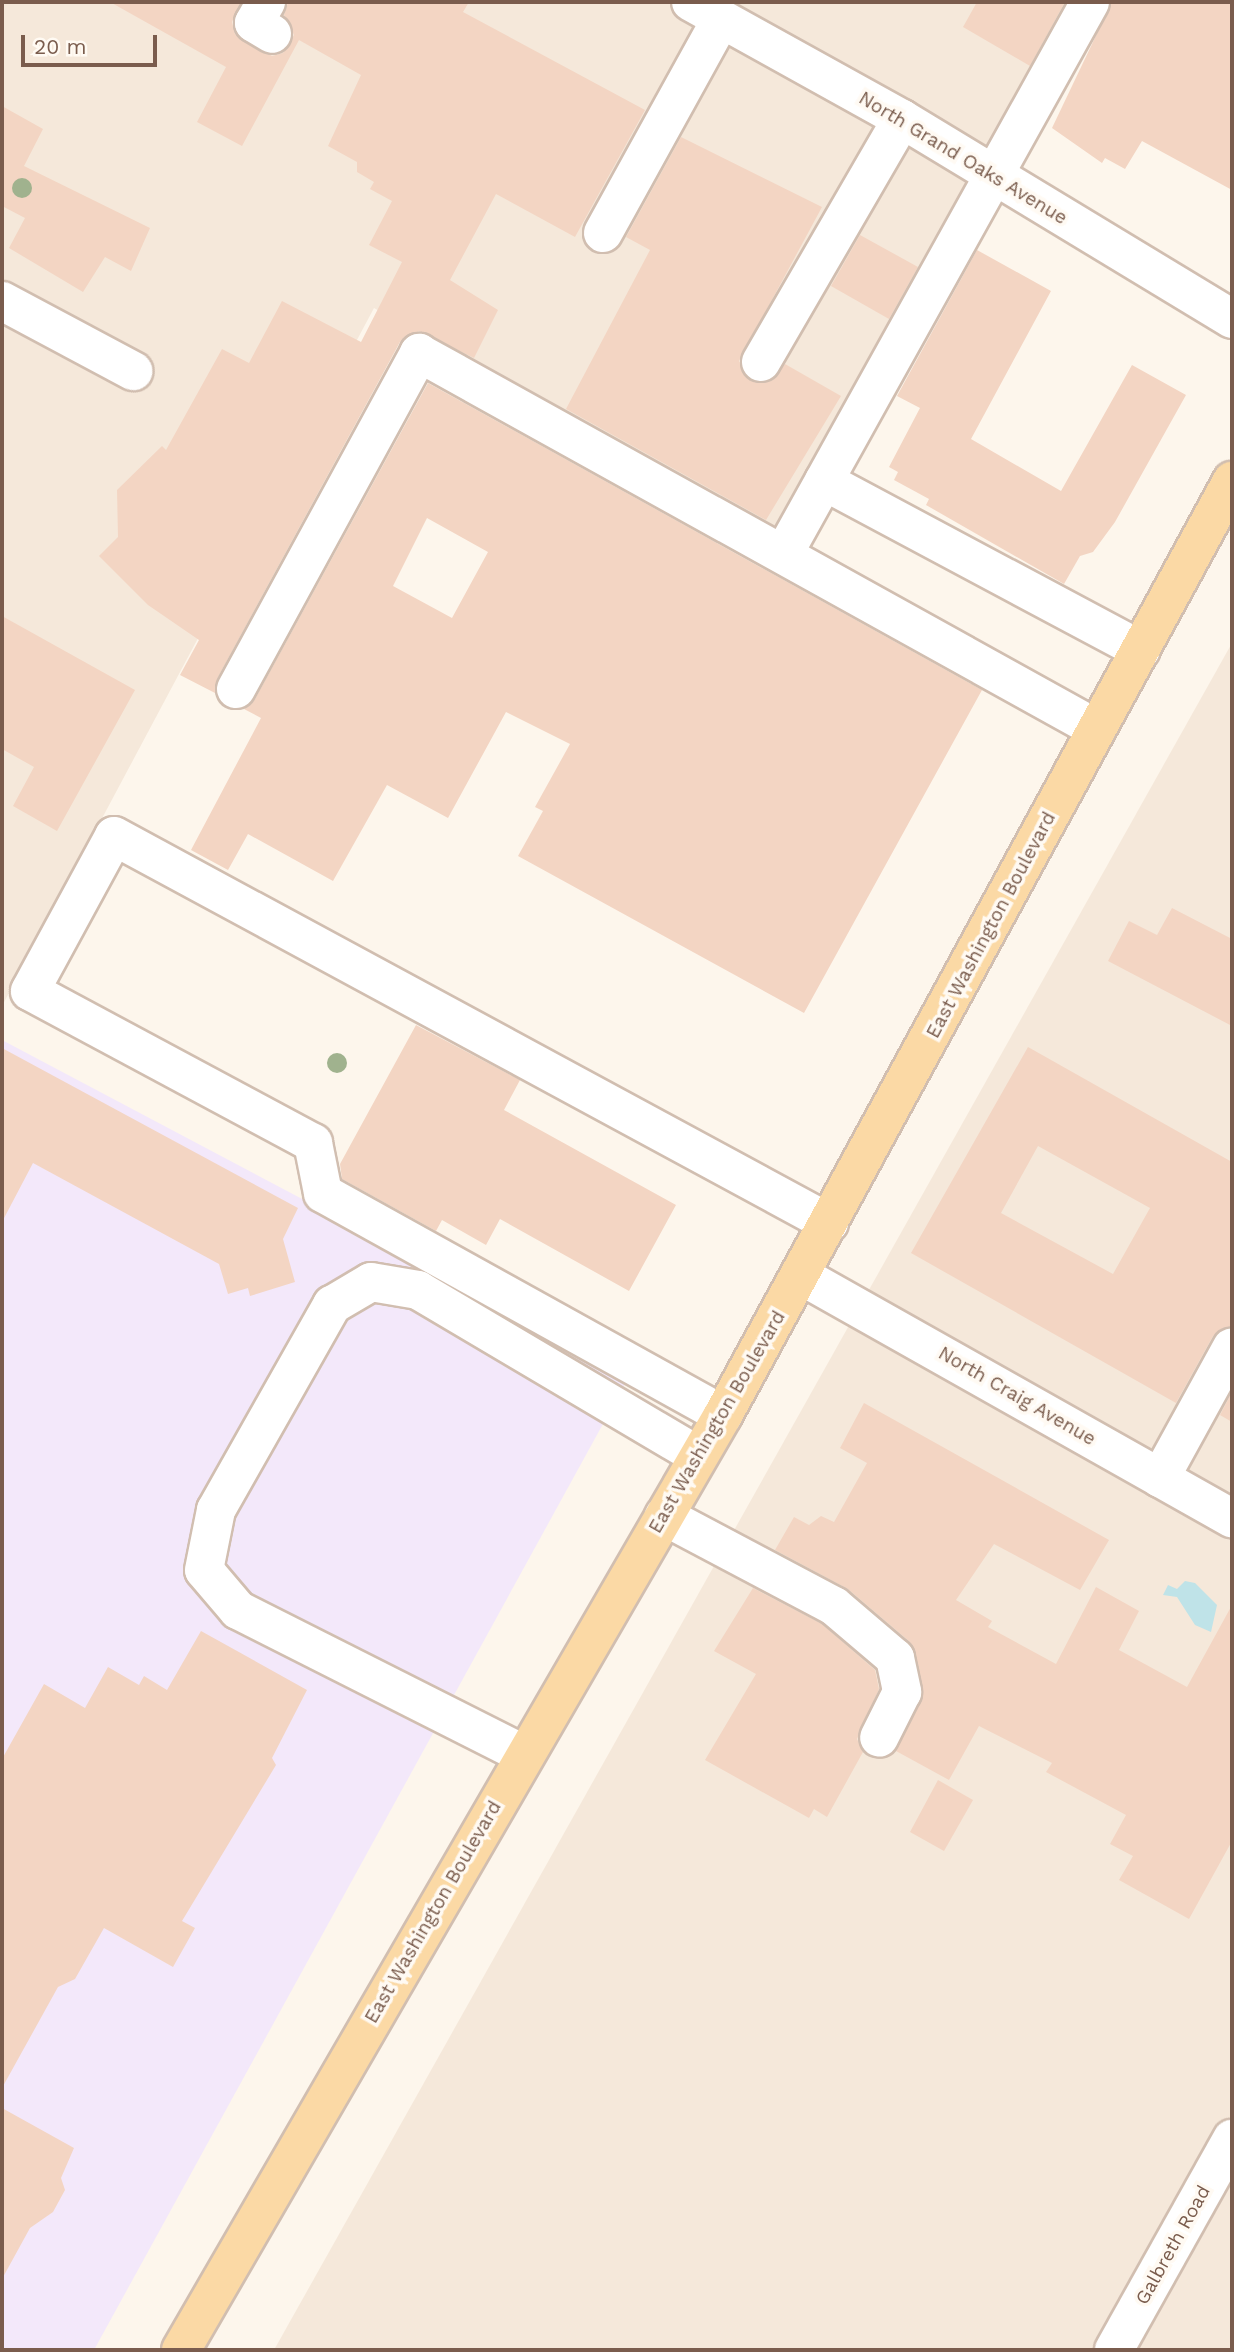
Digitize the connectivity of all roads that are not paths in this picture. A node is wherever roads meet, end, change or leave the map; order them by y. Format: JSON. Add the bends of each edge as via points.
{"nodes":[{"id":1,"x":1090,"y":2,"type":"edge"},
{"id":2,"x":706,"y":10,"type":"edge"},
{"id":3,"x":902,"y":119,"type":"junction"},
{"id":4,"x":991,"y":178,"type":"junction"},
{"id":5,"x":603,"y":233,"type":"dead end"},
{"id":6,"x":2,"y":301,"type":"edge"},
{"id":7,"x":1232,"y":318,"type":"edge"},
{"id":8,"x":761,"y":362,"type":"dead end"},
{"id":9,"x":133,"y":371,"type":"dead end"},
{"id":10,"x":824,"y":481,"type":"junction"},
{"id":11,"x":1232,"y":481,"type":"edge"},
{"id":12,"x":784,"y":553,"type":"junction"},
{"id":13,"x":1140,"y":650,"type":"junction"},
{"id":14,"x":236,"y":689,"type":"dead end"},
{"id":15,"x":1097,"y":729,"type":"junction"},
{"id":16,"x":830,"y":1223,"type":"junction"},
{"id":17,"x":800,"y":1275,"type":"junction"},
{"id":18,"x":1232,"y":1347,"type":"edge"},
{"id":19,"x":723,"y":1415,"type":"junction"},
{"id":20,"x":699,"y":1456,"type":"junction"},
{"id":21,"x":1160,"y":1478,"type":"junction"},
{"id":22,"x":664,"y":1516,"type":"junction"},
{"id":23,"x":1232,"y":1518,"type":"edge"},
{"id":24,"x":878,"y":1738,"type":"dead end"},
{"id":25,"x":523,"y":1754,"type":"junction"},
{"id":26,"x":1232,"y":2139,"type":"edge"},
{"id":27,"x":181,"y":2350,"type":"edge"},
{"id":28,"x":1114,"y":2350,"type":"edge"}],
"edges":[{"from":1,"to":4,"type":"street"},
{"from":2,"to":3,"type":"street","name":"North Grand Oaks Avenue"},
{"from":2,"to":5,"type":"street"},
{"from":3,"to":4,"type":"street","name":"North Grand Oaks Avenue"},
{"from":3,"to":8,"type":"street"},
{"from":4,"to":7,"type":"street","name":"North Grand Oaks Avenue"},
{"from":4,"to":10,"type":"street"},
{"from":6,"to":9,"type":"street"},
{"from":10,"to":12,"type":"street"},
{"from":10,"to":13,"type":"street"},
{"from":11,"to":13,"type":"main road","name":"East Washington Boulevard"},
{"from":12,"to":14,"type":"street","via":[[419,353]]},
{"from":12,"to":15,"type":"street"},
{"from":13,"to":15,"type":"main road","name":"East Washington Boulevard"},
{"from":15,"to":16,"type":"main road","name":"East Washington Boulevard"},
{"from":16,"to":17,"type":"main road","name":"East Washington Boulevard"},
{"from":16,"to":19,"type":"street","via":[[114,836],[30,991],[313,1143],[323,1193]]},
{"from":17,"to":19,"type":"main road","name":"East Washington Boulevard"},
{"from":17,"to":21,"type":"street","name":"North Craig Avenue"},
{"from":18,"to":21,"type":"street"},
{"from":19,"to":20,"type":"main road","name":"East Washington Boulevard"},
{"from":20,"to":22,"type":"main road","name":"East Washington Boulevard"},
{"from":20,"to":25,"type":"street","via":[[418,1290],[371,1282],[332,1305],[216,1510],[204,1570],[238,1610]]},
{"from":21,"to":23,"type":"street","name":"North Craig Avenue"},
{"from":22,"to":24,"type":"street","via":[[834,1606],[895,1658],[902,1692]]},
{"from":22,"to":25,"type":"main road","name":"East Washington Boulevard"},
{"from":25,"to":27,"type":"main road","name":"East Washington Boulevard"},
{"from":26,"to":28,"type":"street","name":"Galbreth Road"}]}
